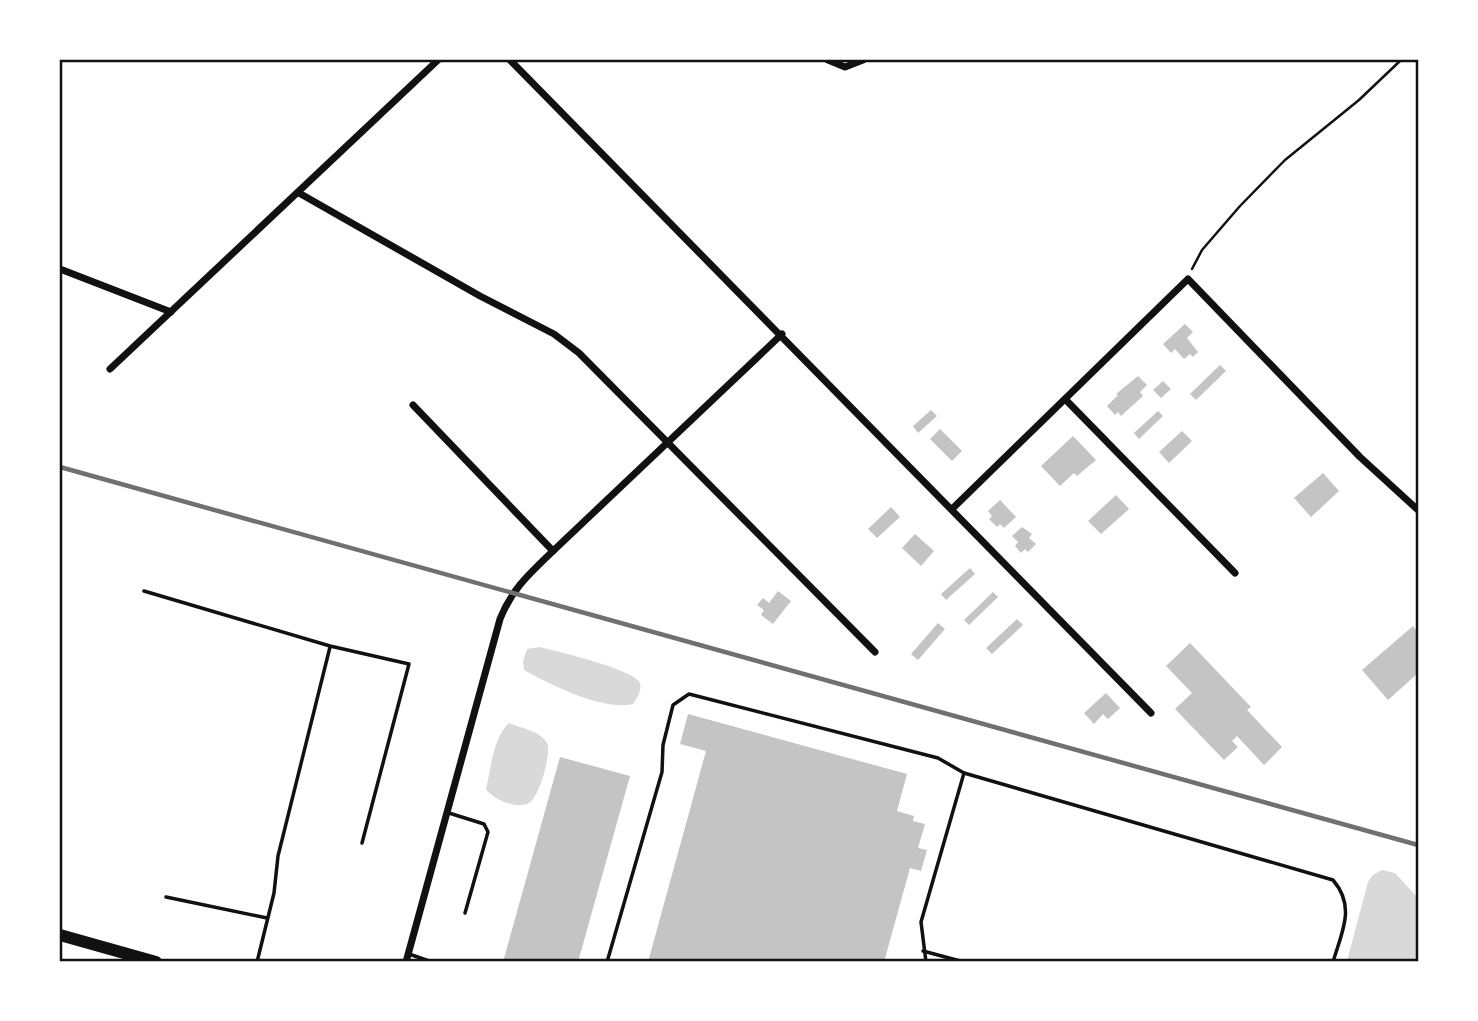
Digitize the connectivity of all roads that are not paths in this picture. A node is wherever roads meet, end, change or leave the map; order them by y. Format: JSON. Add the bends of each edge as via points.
{"nodes":[{"id":1,"x":438,"y":60,"type":"edge"},
{"id":2,"x":510,"y":60,"type":"edge"},
{"id":3,"x":828,"y":60,"type":"edge"},
{"id":4,"x":863,"y":60,"type":"edge"},
{"id":5,"x":299,"y":193,"type":"junction"},
{"id":6,"x":60,"y":269,"type":"edge"},
{"id":7,"x":171,"y":312,"type":"junction"},
{"id":8,"x":782,"y":334,"type":"junction"},
{"id":9,"x":110,"y":369,"type":"dead end"},
{"id":10,"x":1066,"y":400,"type":"junction"},
{"id":11,"x":413,"y":405,"type":"dead end"},
{"id":12,"x":667,"y":442,"type":"junction"},
{"id":13,"x":952,"y":509,"type":"junction"},
{"id":14,"x":1419,"y":510,"type":"edge"},
{"id":15,"x":552,"y":551,"type":"junction"},
{"id":16,"x":1235,"y":573,"type":"dead end"},
{"id":17,"x":144,"y":591,"type":"dead end"},
{"id":18,"x":330,"y":646,"type":"junction"},
{"id":19,"x":875,"y":652,"type":"dead end"},
{"id":20,"x":1151,"y":713,"type":"dead end"},
{"id":21,"x":964,"y":773,"type":"junction"},
{"id":22,"x":447,"y":813,"type":"junction"},
{"id":23,"x":362,"y":844,"type":"dead end"},
{"id":24,"x":166,"y":897,"type":"dead end"},
{"id":25,"x":465,"y":913,"type":"dead end"},
{"id":26,"x":268,"y":918,"type":"junction"},
{"id":27,"x":60,"y":935,"type":"edge"},
{"id":28,"x":923,"y":950,"type":"junction"},
{"id":29,"x":408,"y":958,"type":"edge"},
{"id":30,"x":156,"y":961,"type":"edge"},
{"id":31,"x":257,"y":961,"type":"edge"},
{"id":32,"x":432,"y":961,"type":"edge"},
{"id":33,"x":607,"y":961,"type":"edge"},
{"id":34,"x":926,"y":961,"type":"edge"},
{"id":35,"x":964,"y":961,"type":"edge"},
{"id":36,"x":1333,"y":961,"type":"edge"}],
"edges":[{"from":1,"to":5,"type":"street"},
{"from":2,"to":8,"type":"street"},
{"from":3,"to":4,"type":"street","via":[[845,67]]},
{"from":5,"to":7,"type":"street"},
{"from":5,"to":12,"type":"street","via":[[554,334],[579,353]]},
{"from":6,"to":7,"type":"street"},
{"from":7,"to":9,"type":"street"},
{"from":8,"to":12,"type":"street"},
{"from":8,"to":13,"type":"street"},
{"from":10,"to":13,"type":"street"},
{"from":10,"to":14,"type":"street","via":[[1188,279],[1360,457]]},
{"from":10,"to":16,"type":"street"},
{"from":11,"to":15,"type":"street"},
{"from":12,"to":15,"type":"street"},
{"from":12,"to":19,"type":"street"},
{"from":13,"to":20,"type":"street"},
{"from":15,"to":22,"type":"street","via":[[511,593],[499,619]]},
{"from":17,"to":18,"type":"lane"},
{"from":18,"to":23,"type":"lane","via":[[409,664]]},
{"from":18,"to":26,"type":"lane","via":[[278,856]]},
{"from":21,"to":28,"type":"lane","via":[[921,922]]},
{"from":21,"to":33,"type":"lane","via":[[938,758],[689,694],[673,705],[662,772]]},
{"from":21,"to":36,"type":"lane","via":[[1333,880],[1347,903]]},
{"from":22,"to":25,"type":"lane","via":[[484,824],[488,832]]},
{"from":22,"to":29,"type":"street"},
{"from":24,"to":26,"type":"lane"},
{"from":26,"to":31,"type":"lane"},
{"from":27,"to":30,"type":"main road"},
{"from":28,"to":34,"type":"lane"},
{"from":28,"to":35,"type":"lane"},
{"from":29,"to":32,"type":"lane"}]}
